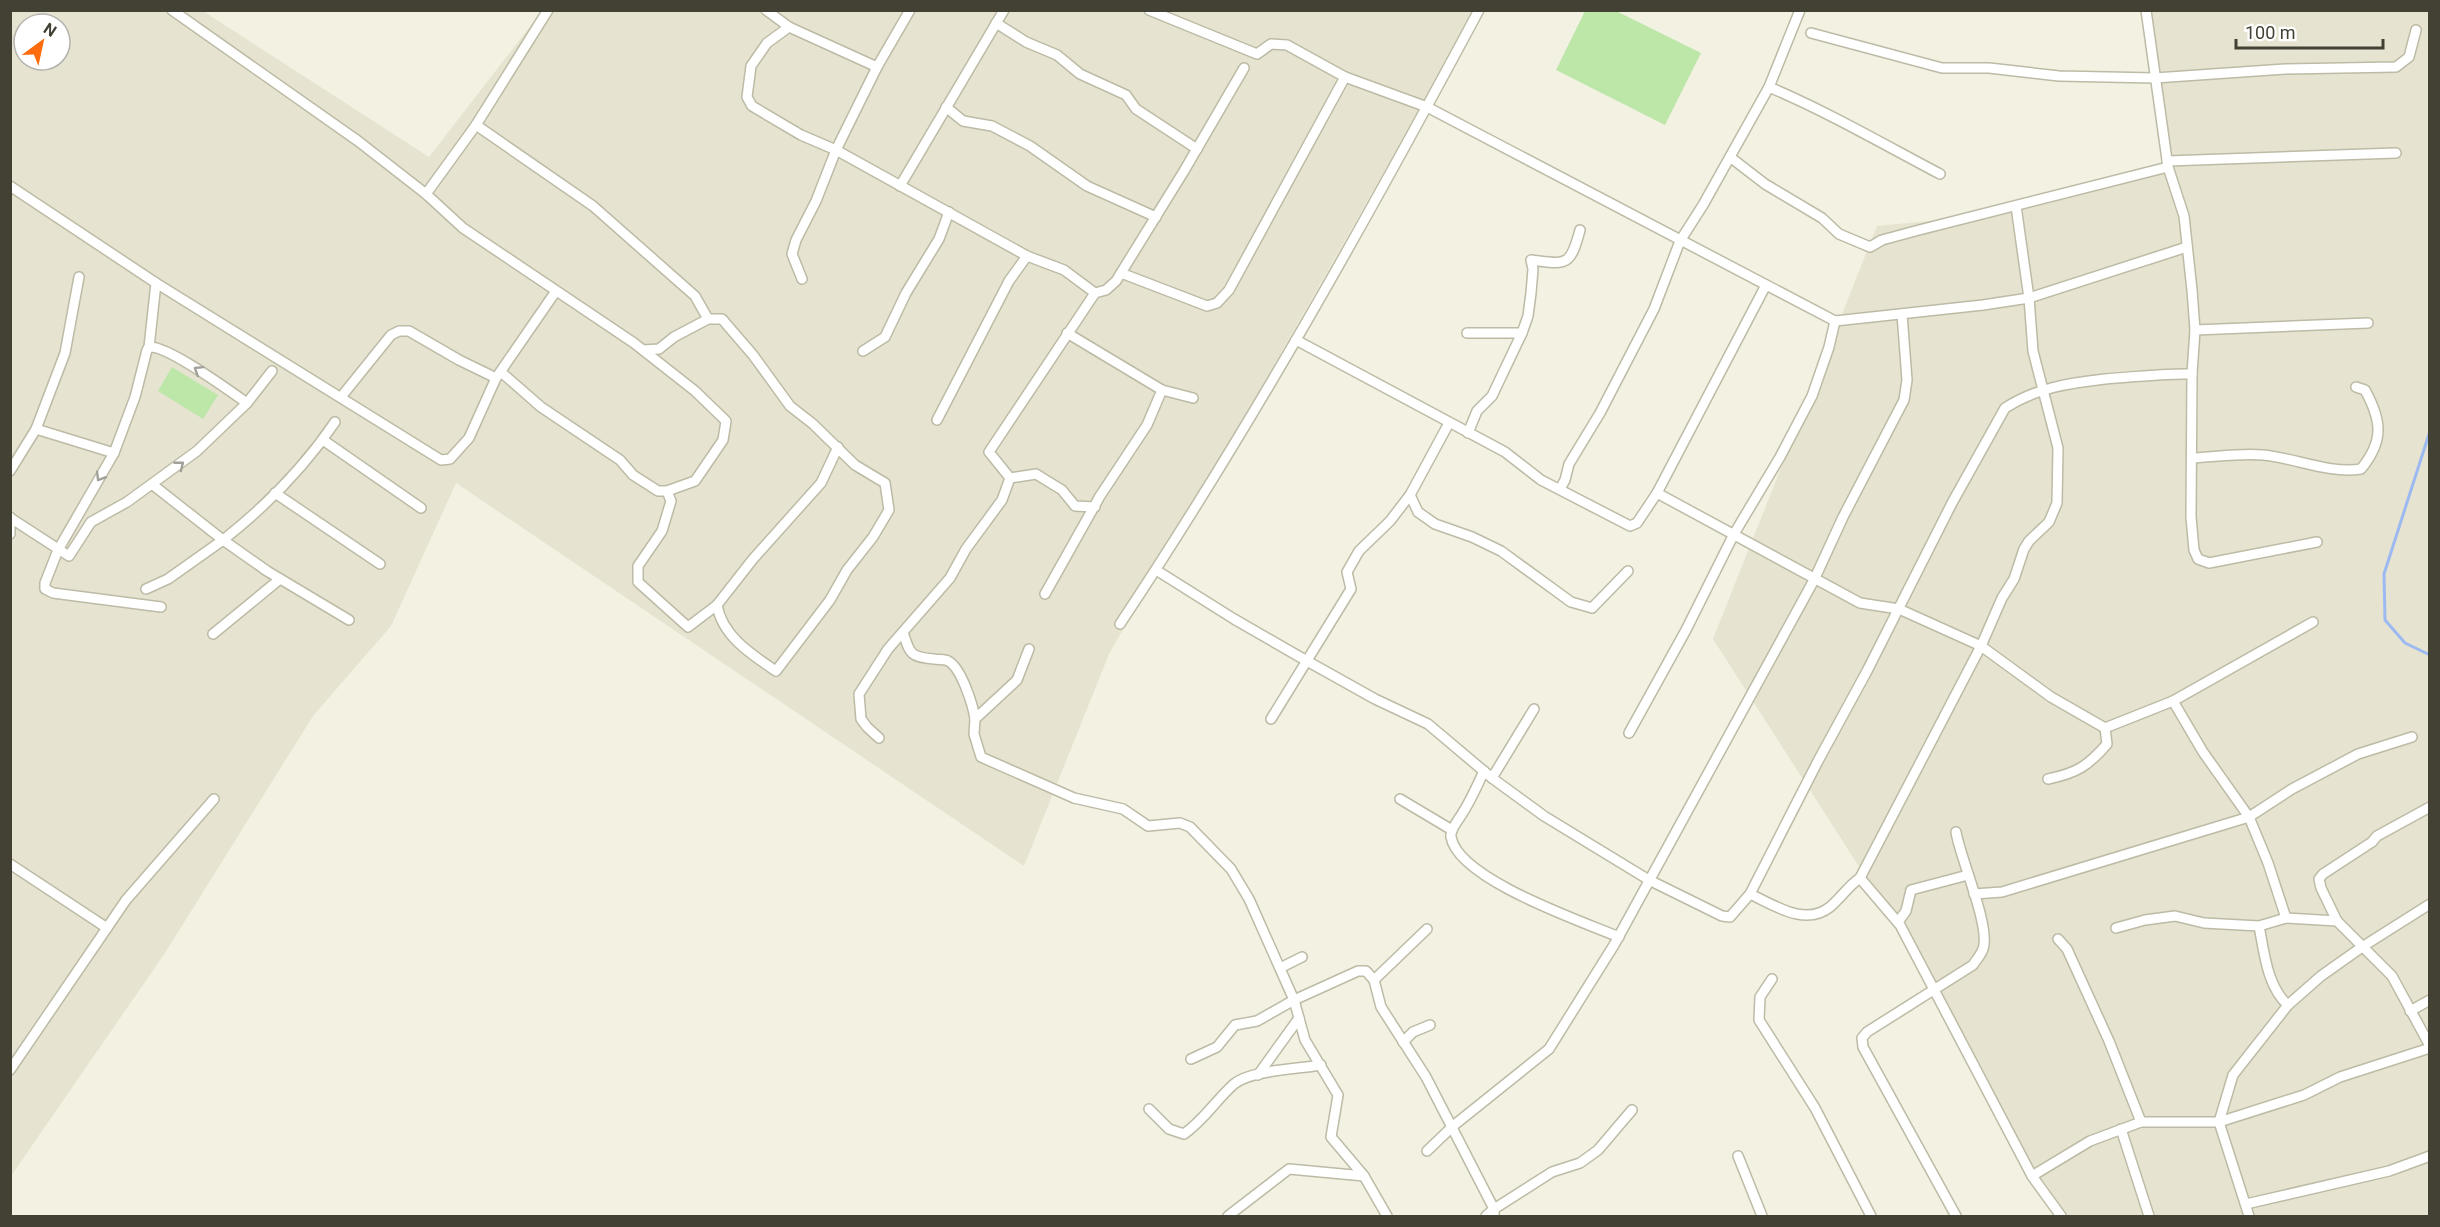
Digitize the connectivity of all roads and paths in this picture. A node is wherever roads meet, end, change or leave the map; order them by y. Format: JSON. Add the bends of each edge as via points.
{"nodes":[{"id":1,"x":172,"y":10,"type":"edge"},
{"id":2,"x":548,"y":10,"type":"edge"},
{"id":3,"x":766,"y":10,"type":"edge"},
{"id":4,"x":910,"y":10,"type":"edge"},
{"id":5,"x":1004,"y":10,"type":"edge"},
{"id":6,"x":1149,"y":10,"type":"edge"},
{"id":7,"x":1479,"y":10,"type":"edge"},
{"id":8,"x":1800,"y":10,"type":"edge"},
{"id":9,"x":2146,"y":10,"type":"edge"},
{"id":10,"x":996,"y":22,"type":"junction"},
{"id":11,"x":789,"y":27,"type":"junction"},
{"id":12,"x":2416,"y":30,"type":"dead end"},
{"id":13,"x":1811,"y":33,"type":"dead end"},
{"id":14,"x":877,"y":67,"type":"junction"},
{"id":15,"x":1244,"y":68,"type":"dead end"},
{"id":16,"x":1345,"y":77,"type":"junction"},
{"id":17,"x":2155,"y":78,"type":"junction"},
{"id":18,"x":1769,"y":87,"type":"junction"},
{"id":19,"x":946,"y":107,"type":"junction"},
{"id":20,"x":1427,"y":107,"type":"junction"},
{"id":21,"x":476,"y":125,"type":"junction"},
{"id":22,"x":1197,"y":149,"type":"junction"},
{"id":23,"x":836,"y":150,"type":"junction"},
{"id":24,"x":2396,"y":153,"type":"dead end"},
{"id":25,"x":1730,"y":157,"type":"junction"},
{"id":26,"x":2168,"y":164,"type":"junction"},
{"id":27,"x":1940,"y":174,"type":"dead end"},
{"id":28,"x":10,"y":186,"type":"edge"},
{"id":29,"x":900,"y":186,"type":"junction"},
{"id":30,"x":426,"y":194,"type":"junction"},
{"id":31,"x":2016,"y":206,"type":"junction"},
{"id":32,"x":949,"y":212,"type":"junction"},
{"id":33,"x":1156,"y":217,"type":"junction"},
{"id":34,"x":1580,"y":230,"type":"dead end"},
{"id":35,"x":1680,"y":241,"type":"junction"},
{"id":36,"x":2187,"y":247,"type":"junction"},
{"id":37,"x":1027,"y":256,"type":"junction"},
{"id":38,"x":1121,"y":273,"type":"junction"},
{"id":39,"x":79,"y":277,"type":"dead end"},
{"id":40,"x":802,"y":279,"type":"dead end"},
{"id":41,"x":156,"y":283,"type":"junction"},
{"id":42,"x":1766,"y":285,"type":"junction"},
{"id":43,"x":556,"y":291,"type":"junction"},
{"id":44,"x":1095,"y":293,"type":"junction"},
{"id":45,"x":2029,"y":298,"type":"junction"},
{"id":46,"x":1902,"y":314,"type":"junction"},
{"id":47,"x":708,"y":319,"type":"junction"},
{"id":48,"x":1835,"y":321,"type":"junction"},
{"id":49,"x":2368,"y":323,"type":"dead end"},
{"id":50,"x":2195,"y":330,"type":"junction"},
{"id":51,"x":1067,"y":333,"type":"junction"},
{"id":52,"x":1467,"y":333,"type":"dead end"},
{"id":53,"x":1522,"y":333,"type":"junction"},
{"id":54,"x":1296,"y":340,"type":"junction"},
{"id":55,"x":149,"y":347,"type":"junction"},
{"id":56,"x":643,"y":350,"type":"junction"},
{"id":57,"x":863,"y":351,"type":"dead end"},
{"id":58,"x":272,"y":372,"type":"dead end"},
{"id":59,"x":2192,"y":374,"type":"junction"},
{"id":60,"x":499,"y":375,"type":"junction"},
{"id":61,"x":2356,"y":387,"type":"dead end"},
{"id":62,"x":2042,"y":389,"type":"junction"},
{"id":63,"x":1162,"y":390,"type":"junction"},
{"id":64,"x":341,"y":397,"type":"junction"},
{"id":65,"x":1193,"y":398,"type":"dead end"},
{"id":66,"x":247,"y":402,"type":"junction"},
{"id":67,"x":937,"y":420,"type":"dead end"},
{"id":68,"x":335,"y":422,"type":"dead end"},
{"id":69,"x":1449,"y":423,"type":"junction"},
{"id":70,"x":36,"y":429,"type":"junction"},
{"id":71,"x":1467,"y":433,"type":"junction"},
{"id":72,"x":323,"y":440,"type":"junction"},
{"id":73,"x":838,"y":447,"type":"junction"},
{"id":74,"x":114,"y":453,"type":"junction"},
{"id":75,"x":2192,"y":458,"type":"junction"},
{"id":76,"x":10,"y":471,"type":"edge"},
{"id":77,"x":1010,"y":478,"type":"junction"},
{"id":78,"x":153,"y":485,"type":"junction"},
{"id":79,"x":1560,"y":489,"type":"junction"},
{"id":80,"x":667,"y":491,"type":"junction"},
{"id":81,"x":275,"y":493,"type":"junction"},
{"id":82,"x":1657,"y":493,"type":"junction"},
{"id":83,"x":1410,"y":495,"type":"junction"},
{"id":84,"x":1095,"y":507,"type":"junction"},
{"id":85,"x":421,"y":508,"type":"dead end"},
{"id":86,"x":80,"y":514,"type":"junction"},
{"id":87,"x":11,"y":518,"type":"edge"},
{"id":88,"x":91,"y":522,"type":"junction"},
{"id":89,"x":10,"y":534,"type":"edge"},
{"id":90,"x":1734,"y":534,"type":"junction"},
{"id":91,"x":223,"y":540,"type":"junction"},
{"id":92,"x":2317,"y":542,"type":"dead end"},
{"id":93,"x":58,"y":550,"type":"junction"},
{"id":94,"x":380,"y":564,"type":"dead end"},
{"id":95,"x":1156,"y":570,"type":"junction"},
{"id":96,"x":1628,"y":571,"type":"dead end"},
{"id":97,"x":280,"y":579,"type":"junction"},
{"id":98,"x":1814,"y":580,"type":"junction"},
{"id":99,"x":146,"y":589,"type":"dead end"},
{"id":100,"x":1045,"y":594,"type":"dead end"},
{"id":101,"x":717,"y":605,"type":"junction"},
{"id":102,"x":161,"y":607,"type":"dead end"},
{"id":103,"x":1899,"y":609,"type":"junction"},
{"id":104,"x":349,"y":620,"type":"dead end"},
{"id":105,"x":2313,"y":622,"type":"dead end"},
{"id":106,"x":1120,"y":624,"type":"dead end"},
{"id":107,"x":903,"y":632,"type":"junction"},
{"id":108,"x":213,"y":634,"type":"dead end"},
{"id":109,"x":1981,"y":646,"type":"junction"},
{"id":110,"x":1029,"y":649,"type":"dead end"},
{"id":111,"x":1307,"y":661,"type":"junction"},
{"id":112,"x":2173,"y":701,"type":"junction"},
{"id":113,"x":1534,"y":708,"type":"dead end"},
{"id":114,"x":975,"y":719,"type":"junction"},
{"id":115,"x":1271,"y":719,"type":"dead end"},
{"id":116,"x":2105,"y":728,"type":"junction"},
{"id":117,"x":1629,"y":733,"type":"dead end"},
{"id":118,"x":2412,"y":736,"type":"dead end"},
{"id":119,"x":879,"y":738,"type":"dead end"},
{"id":120,"x":1484,"y":771,"type":"junction"},
{"id":121,"x":1492,"y":778,"type":"junction"},
{"id":122,"x":2048,"y":779,"type":"dead end"},
{"id":123,"x":214,"y":799,"type":"dead end"},
{"id":124,"x":1400,"y":799,"type":"dead end"},
{"id":125,"x":2430,"y":807,"type":"edge"},
{"id":126,"x":2249,"y":816,"type":"junction"},
{"id":127,"x":1452,"y":830,"type":"junction"},
{"id":128,"x":1956,"y":832,"type":"dead end"},
{"id":129,"x":10,"y":864,"type":"edge"},
{"id":130,"x":1968,"y":876,"type":"junction"},
{"id":131,"x":1860,"y":878,"type":"junction"},
{"id":132,"x":1649,"y":880,"type":"junction"},
{"id":133,"x":1750,"y":894,"type":"junction"},
{"id":134,"x":1974,"y":894,"type":"junction"},
{"id":135,"x":2430,"y":904,"type":"edge"},
{"id":136,"x":2286,"y":918,"type":"junction"},
{"id":137,"x":2337,"y":921,"type":"junction"},
{"id":138,"x":1898,"y":922,"type":"junction"},
{"id":139,"x":2259,"y":926,"type":"junction"},
{"id":140,"x":107,"y":928,"type":"junction"},
{"id":141,"x":2116,"y":928,"type":"dead end"},
{"id":142,"x":1427,"y":929,"type":"dead end"},
{"id":143,"x":1618,"y":937,"type":"junction"},
{"id":144,"x":2058,"y":939,"type":"dead end"},
{"id":145,"x":2362,"y":947,"type":"junction"},
{"id":146,"x":1302,"y":957,"type":"dead end"},
{"id":147,"x":1280,"y":968,"type":"junction"},
{"id":148,"x":1374,"y":980,"type":"junction"},
{"id":149,"x":1772,"y":980,"type":"dead end"},
{"id":150,"x":1934,"y":990,"type":"junction"},
{"id":151,"x":1294,"y":1000,"type":"junction"},
{"id":152,"x":2430,"y":1000,"type":"edge"},
{"id":153,"x":2288,"y":1005,"type":"junction"},
{"id":154,"x":2410,"y":1011,"type":"junction"},
{"id":155,"x":1299,"y":1018,"type":"junction"},
{"id":156,"x":1430,"y":1025,"type":"dead end"},
{"id":157,"x":1403,"y":1042,"type":"junction"},
{"id":158,"x":2430,"y":1047,"type":"edge"},
{"id":159,"x":1191,"y":1059,"type":"dead end"},
{"id":160,"x":1321,"y":1065,"type":"junction"},
{"id":161,"x":10,"y":1070,"type":"edge"},
{"id":162,"x":1258,"y":1074,"type":"junction"},
{"id":163,"x":1149,"y":1110,"type":"dead end"},
{"id":164,"x":1632,"y":1110,"type":"dead end"},
{"id":165,"x":2141,"y":1122,"type":"junction"},
{"id":166,"x":2219,"y":1122,"type":"junction"},
{"id":167,"x":1453,"y":1126,"type":"junction"},
{"id":168,"x":2121,"y":1129,"type":"junction"},
{"id":169,"x":1427,"y":1151,"type":"dead end"},
{"id":170,"x":2430,"y":1155,"type":"edge"},
{"id":171,"x":1738,"y":1156,"type":"dead end"},
{"id":172,"x":1364,"y":1176,"type":"junction"},
{"id":173,"x":2032,"y":1176,"type":"junction"},
{"id":174,"x":2246,"y":1204,"type":"junction"},
{"id":175,"x":1494,"y":1213,"type":"edge"},
{"id":176,"x":1228,"y":1216,"type":"edge"},
{"id":177,"x":1387,"y":1216,"type":"edge"},
{"id":178,"x":1486,"y":1216,"type":"edge"},
{"id":179,"x":1762,"y":1216,"type":"edge"},
{"id":180,"x":1871,"y":1216,"type":"edge"},
{"id":181,"x":1956,"y":1216,"type":"edge"},
{"id":182,"x":2061,"y":1216,"type":"edge"},
{"id":183,"x":2149,"y":1216,"type":"edge"},
{"id":184,"x":2249,"y":1216,"type":"edge"}],
"edges":[{"from":1,"to":30,"type":"street","via":[[358,141]]},
{"from":2,"to":21,"type":"street"},
{"from":3,"to":11,"type":"street"},
{"from":4,"to":14,"type":"street"},
{"from":5,"to":10,"type":"street"},
{"from":6,"to":16,"type":"street","via":[[1257,54],[1271,44],[1287,45]]},
{"from":7,"to":20,"type":"street"},
{"from":8,"to":18,"type":"street"},
{"from":9,"to":17,"type":"street"},
{"from":10,"to":19,"type":"street"},
{"from":10,"to":22,"type":"street","via":[[1026,42],[1057,55],[1080,75],[1126,95],[1136,109]]},
{"from":11,"to":14,"type":"street"},
{"from":11,"to":23,"type":"street","via":[[767,44],[751,66],[747,97],[752,106]]},
{"from":12,"to":17,"type":"street","via":[[2409,57],[2396,67],[2285,69]]},
{"from":13,"to":17,"type":"street","via":[[1942,68]]},
{"from":14,"to":23,"type":"street"},
{"from":15,"to":22,"type":"street"},
{"from":16,"to":20,"type":"street"},
{"from":16,"to":38,"type":"street","via":[[1230,290],[1217,303],[1207,306]]},
{"from":17,"to":26,"type":"street"},
{"from":18,"to":25,"type":"street"},
{"from":18,"to":27,"type":"street","via":[[1857,128]]},
{"from":19,"to":29,"type":"street"},
{"from":19,"to":33,"type":"street","via":[[963,121],[993,126],[1030,146],[1087,186]]},
{"from":20,"to":35,"type":"street"},
{"from":20,"to":54,"type":"street"},
{"from":21,"to":30,"type":"street"},
{"from":21,"to":47,"type":"street","via":[[592,206],[695,296]]},
{"from":22,"to":33,"type":"street"},
{"from":23,"to":29,"type":"street"},
{"from":23,"to":40,"type":"street","via":[[792,254]]},
{"from":24,"to":26,"type":"street"},
{"from":25,"to":31,"type":"street","via":[[1764,184],[1822,218],[1839,234],[1870,247],[1882,240]]},
{"from":25,"to":35,"type":"street"},
{"from":26,"to":31,"type":"street"},
{"from":26,"to":36,"type":"street","via":[[2184,216]]},
{"from":28,"to":41,"type":"street"},
{"from":29,"to":32,"type":"street"},
{"from":30,"to":43,"type":"street","via":[[463,228]]},
{"from":31,"to":45,"type":"street"},
{"from":32,"to":37,"type":"street"},
{"from":32,"to":57,"type":"street","via":[[939,239],[885,337]]},
{"from":33,"to":38,"type":"street"},
{"from":34,"to":53,"type":"street","via":[[1567,260],[1554,264],[1531,260],[1532,284]]},
{"from":35,"to":42,"type":"street"},
{"from":35,"to":79,"type":"street","via":[[1654,309],[1569,464]]},
{"from":36,"to":45,"type":"street"},
{"from":36,"to":50,"type":"street"},
{"from":37,"to":44,"type":"street","via":[[1064,270]]},
{"from":37,"to":67,"type":"street","via":[[1009,281]]},
{"from":38,"to":44,"type":"street","via":[[1106,290]]},
{"from":39,"to":70,"type":"street","via":[[65,353]]},
{"from":41,"to":55,"type":"street"},
{"from":41,"to":64,"type":"street"},
{"from":42,"to":48,"type":"street"},
{"from":42,"to":82,"type":"street"},
{"from":43,"to":56,"type":"street"},
{"from":43,"to":60,"type":"street"},
{"from":44,"to":51,"type":"street"},
{"from":45,"to":46,"type":"street"},
{"from":45,"to":62,"type":"street","via":[[2032,351]]},
{"from":46,"to":48,"type":"street"},
{"from":46,"to":98,"type":"street","via":[[1907,380],[1904,400]]},
{"from":47,"to":56,"type":"street","via":[[659,349]]},
{"from":47,"to":73,"type":"street","via":[[722,319],[790,406]]},
{"from":48,"to":90,"type":"street","via":[[1812,396]]},
{"from":49,"to":50,"type":"street"},
{"from":50,"to":59,"type":"street"},
{"from":51,"to":63,"type":"street"},
{"from":51,"to":77,"type":"street","via":[[989,452]]},
{"from":52,"to":53,"type":"street"},
{"from":53,"to":71,"type":"street","via":[[1492,396],[1477,411]]},
{"from":54,"to":69,"type":"street"},
{"from":54,"to":95,"type":"street"},
{"from":66,"to":55,"type":"street","one_way":true,"via":[[182,360]]},
{"from":55,"to":74,"type":"street"},
{"from":56,"to":80,"type":"street","via":[[726,421],[723,440],[695,481]]},
{"from":58,"to":66,"type":"street"},
{"from":59,"to":62,"type":"street","via":[[2090,380]]},
{"from":59,"to":75,"type":"street"},
{"from":60,"to":64,"type":"street","via":[[459,360],[409,330],[399,331],[391,335]]},
{"from":60,"to":64,"type":"street","via":[[469,438],[450,459],[441,460]]},
{"from":60,"to":80,"type":"street","via":[[620,460],[633,476],[658,491]]},
{"from":61,"to":75,"type":"street","via":[[2365,390],[2379,429],[2374,453],[2361,469],[2346,471],[2262,455]]},
{"from":62,"to":103,"type":"street","via":[[2005,408]]},
{"from":62,"to":109,"type":"street","via":[[2058,448],[2057,503],[2049,522],[2024,549],[2014,579]]},
{"from":63,"to":65,"type":"street"},
{"from":63,"to":84,"type":"street","via":[[1147,425]]},
{"from":78,"to":66,"type":"street","one_way":true,"via":[[198,451]]},
{"from":68,"to":72,"type":"street"},
{"from":69,"to":71,"type":"street"},
{"from":69,"to":83,"type":"street"},
{"from":70,"to":74,"type":"street"},
{"from":70,"to":76,"type":"street"},
{"from":71,"to":79,"type":"street"},
{"from":72,"to":81,"type":"street"},
{"from":72,"to":85,"type":"street"},
{"from":73,"to":101,"type":"street","via":[[821,483]]},
{"from":73,"to":101,"type":"street","via":[[855,465],[885,483],[889,510],[866,549],[776,671],[734,639],[719,616]]},
{"from":74,"to":86,"type":"street","one_way":true},
{"from":75,"to":92,"type":"street","via":[[2191,517],[2198,559],[2209,563]]},
{"from":77,"to":84,"type":"street","via":[[1036,474],[1062,490],[1075,506]]},
{"from":77,"to":107,"type":"street","via":[[1002,500],[950,578]]},
{"from":78,"to":88,"type":"street"},
{"from":78,"to":91,"type":"street"},
{"from":79,"to":82,"type":"street","via":[[1630,525],[1637,523]]},
{"from":80,"to":101,"type":"street","via":[[671,501],[662,531],[638,566],[638,582],[688,627]]},
{"from":81,"to":91,"type":"street"},
{"from":81,"to":94,"type":"street"},
{"from":82,"to":90,"type":"street"},
{"from":83,"to":96,"type":"street","via":[[1418,512],[1435,524],[1501,551],[1571,602],[1592,608]]},
{"from":83,"to":111,"type":"street","via":[[1359,551],[1347,572],[1351,589]]},
{"from":84,"to":100,"type":"street"},
{"from":86,"to":88,"type":"street"},
{"from":86,"to":93,"type":"street"},
{"from":87,"to":89,"type":"street"},
{"from":87,"to":93,"type":"street"},
{"from":88,"to":93,"type":"street","via":[[69,556]]},
{"from":90,"to":98,"type":"street"},
{"from":90,"to":117,"type":"street"},
{"from":91,"to":97,"type":"street"},
{"from":91,"to":99,"type":"street","via":[[168,579]]},
{"from":93,"to":102,"type":"street","via":[[45,583],[48,591]]},
{"from":95,"to":106,"type":"street"},
{"from":95,"to":111,"type":"street"},
{"from":97,"to":104,"type":"street"},
{"from":97,"to":108,"type":"street"},
{"from":98,"to":103,"type":"street","via":[[1860,603]]},
{"from":98,"to":132,"type":"street"},
{"from":103,"to":109,"type":"street"},
{"from":103,"to":133,"type":"street"},
{"from":105,"to":112,"type":"street"},
{"from":107,"to":114,"type":"street","via":[[909,651],[916,657],[948,661],[963,676]]},
{"from":107,"to":119,"type":"street","via":[[859,694],[861,718]]},
{"from":109,"to":116,"type":"street","via":[[2051,697]]},
{"from":109,"to":131,"type":"street"},
{"from":110,"to":114,"type":"street","via":[[1017,680]]},
{"from":111,"to":115,"type":"street"},
{"from":111,"to":120,"type":"street","via":[[1428,724]]},
{"from":112,"to":116,"type":"street"},
{"from":112,"to":126,"type":"street","via":[[2203,752]]},
{"from":113,"to":121,"type":"street"},
{"from":114,"to":147,"type":"street","via":[[974,734],[981,757],[1074,798],[1123,809],[1148,826],[1180,823],[1190,827],[1231,869]]},
{"from":116,"to":122,"type":"street","via":[[2107,744],[2091,762],[2071,774]]},
{"from":118,"to":126,"type":"street","via":[[2358,754]]},
{"from":120,"to":121,"type":"street"},
{"from":120,"to":127,"type":"street"},
{"from":121,"to":132,"type":"street","via":[[1544,816]]},
{"from":123,"to":140,"type":"street","via":[[126,900]]},
{"from":124,"to":127,"type":"street"},
{"from":125,"to":137,"type":"street","via":[[2377,836],[2323,874],[2319,879],[2321,888]]},
{"from":126,"to":134,"type":"street","via":[[2002,892]]},
{"from":126,"to":136,"type":"street"},
{"from":127,"to":143,"type":"street","via":[[1450,836],[1458,852],[1511,892]]},
{"from":128,"to":130,"type":"street"},
{"from":129,"to":140,"type":"street"},
{"from":130,"to":134,"type":"street"},
{"from":130,"to":138,"type":"street","via":[[1911,890],[1906,911]]},
{"from":131,"to":133,"type":"street","via":[[1830,907],[1807,915],[1796,915]]},
{"from":131,"to":138,"type":"street"},
{"from":132,"to":133,"type":"street","via":[[1722,916],[1730,917]]},
{"from":132,"to":143,"type":"street"},
{"from":134,"to":150,"type":"street","via":[[1983,948],[1973,965]]},
{"from":135,"to":145,"type":"street"},
{"from":136,"to":137,"type":"street"},
{"from":136,"to":139,"type":"street"},
{"from":137,"to":145,"type":"street"},
{"from":138,"to":150,"type":"street"},
{"from":139,"to":141,"type":"street","via":[[2204,923],[2175,916]]},
{"from":139,"to":153,"type":"street","via":[[2278,997]]},
{"from":140,"to":161,"type":"street"},
{"from":142,"to":148,"type":"street"},
{"from":143,"to":167,"type":"street","via":[[1549,1049]]},
{"from":144,"to":165,"type":"street","via":[[2067,949],[2109,1041]]},
{"from":145,"to":153,"type":"street"},
{"from":145,"to":154,"type":"street","via":[[2392,976]]},
{"from":146,"to":147,"type":"street"},
{"from":147,"to":151,"type":"street"},
{"from":148,"to":151,"type":"street","via":[[1366,971],[1358,970]]},
{"from":148,"to":157,"type":"street","via":[[1381,1007]]},
{"from":149,"to":180,"type":"street","via":[[1760,998],[1759,1020],[1815,1108]]},
{"from":150,"to":173,"type":"street"},
{"from":150,"to":181,"type":"street","via":[[1862,1038],[1863,1047]]},
{"from":151,"to":155,"type":"street"},
{"from":151,"to":159,"type":"street","via":[[1257,1021],[1235,1025],[1216,1047]]},
{"from":152,"to":154,"type":"street"},
{"from":153,"to":166,"type":"street","via":[[2233,1075]]},
{"from":154,"to":158,"type":"street"},
{"from":155,"to":160,"type":"street","via":[[1311,1054]]},
{"from":155,"to":162,"type":"street"},
{"from":156,"to":157,"type":"street","via":[[1413,1032]]},
{"from":157,"to":167,"type":"street"},
{"from":158,"to":166,"type":"street","via":[[2340,1077],[2304,1095]]},
{"from":160,"to":162,"type":"street"},
{"from":160,"to":172,"type":"street","via":[[1338,1095],[1331,1137]]},
{"from":162,"to":163,"type":"street","via":[[1236,1083],[1200,1123],[1184,1134],[1168,1129]]},
{"from":164,"to":175,"type":"street","via":[[1598,1150],[1580,1164],[1552,1172]]},
{"from":165,"to":166,"type":"street"},
{"from":165,"to":168,"type":"street"},
{"from":166,"to":174,"type":"street"},
{"from":167,"to":169,"type":"street"},
{"from":167,"to":175,"type":"street"},
{"from":168,"to":173,"type":"street","via":[[2090,1141]]},
{"from":168,"to":183,"type":"street"},
{"from":170,"to":174,"type":"street","via":[[2389,1171]]},
{"from":171,"to":179,"type":"street"},
{"from":172,"to":176,"type":"street","via":[[1289,1169]]},
{"from":172,"to":177,"type":"street"},
{"from":173,"to":182,"type":"street"},
{"from":174,"to":184,"type":"street"},
{"from":175,"to":178,"type":"street"}]}
